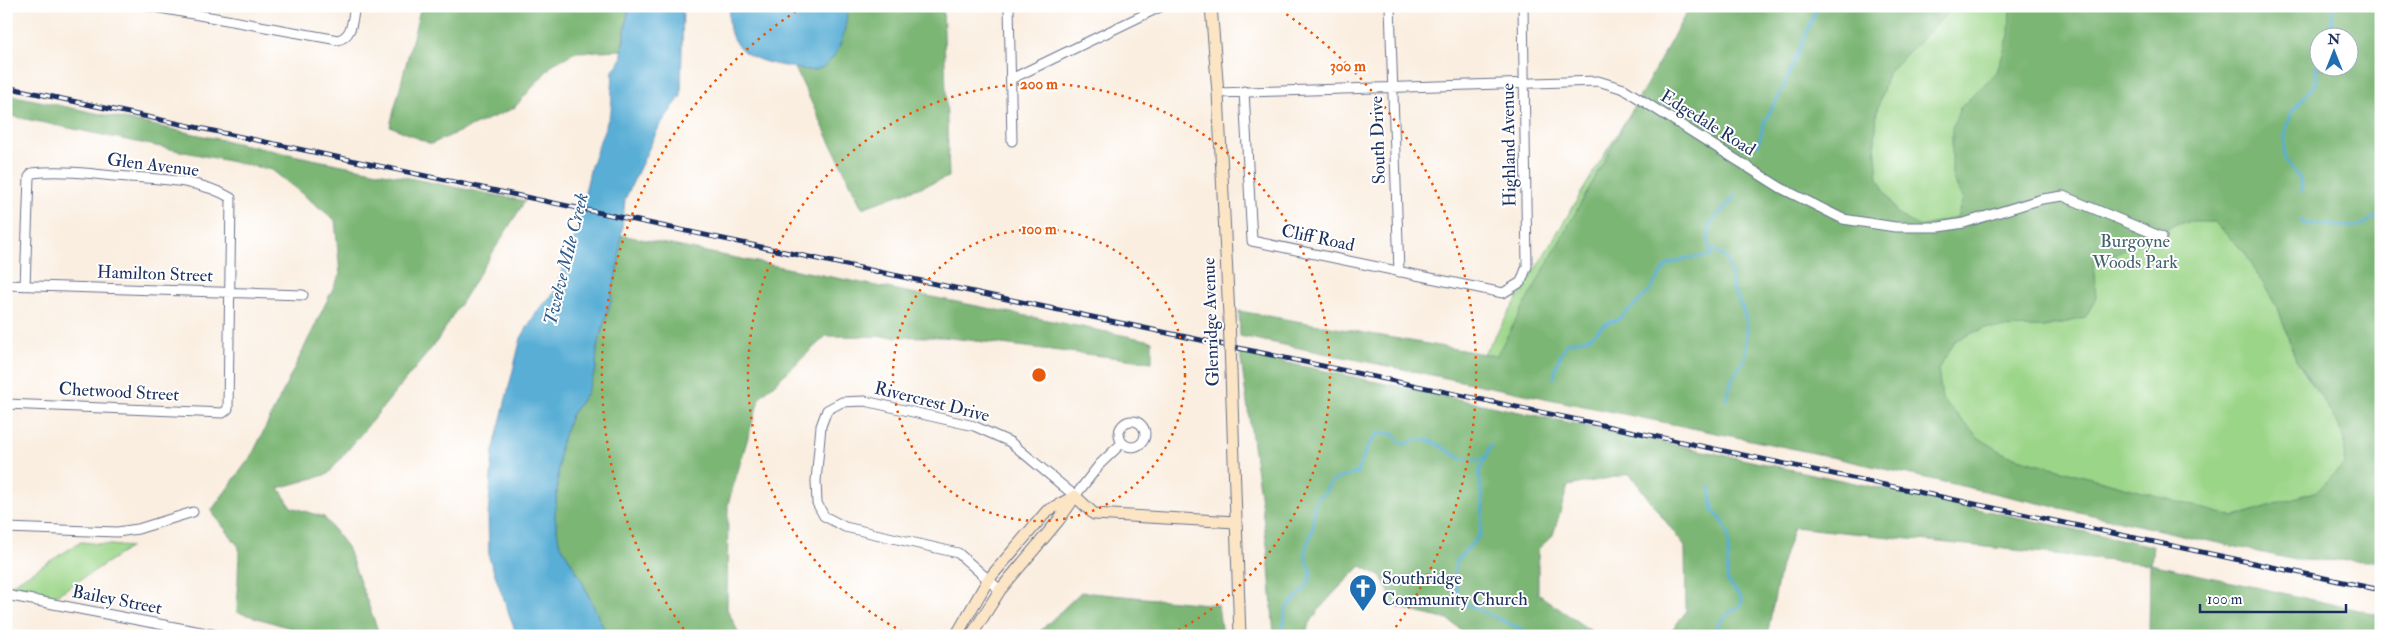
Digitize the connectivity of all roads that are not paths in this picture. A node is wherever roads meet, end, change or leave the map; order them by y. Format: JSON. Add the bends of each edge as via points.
{"nodes":[{"id":1,"x":149,"y":6,"type":"edge"},
{"id":2,"x":355,"y":6,"type":"edge"},
{"id":3,"x":1009,"y":6,"type":"edge"},
{"id":4,"x":1162,"y":6,"type":"edge"},
{"id":5,"x":1211,"y":6,"type":"edge"},
{"id":6,"x":1390,"y":6,"type":"edge"},
{"id":7,"x":1523,"y":6,"type":"edge"},
{"id":8,"x":189,"y":10,"type":"edge"},
{"id":9,"x":1011,"y":78,"type":"junction"},
{"id":10,"x":1524,"y":84,"type":"junction"},
{"id":11,"x":1392,"y":87,"type":"junction"},
{"id":12,"x":1244,"y":91,"type":"junction"},
{"id":13,"x":1218,"y":93,"type":"junction"},
{"id":14,"x":1012,"y":141,"type":"dead end"},
{"id":15,"x":2162,"y":237,"type":"dead end"},
{"id":16,"x":1399,"y":272,"type":"junction"},
{"id":17,"x":1521,"y":282,"type":"joint"},
{"id":18,"x":6,"y":285,"type":"edge"},
{"id":19,"x":25,"y":286,"type":"junction"},
{"id":20,"x":231,"y":293,"type":"junction"},
{"id":21,"x":303,"y":295,"type":"dead end"},
{"id":22,"x":6,"y":404,"type":"edge"},
{"id":23,"x":228,"y":409,"type":"joint"},
{"id":24,"x":1122,"y":443,"type":"dead end"},
{"id":25,"x":1075,"y":496,"type":"junction"},
{"id":26,"x":193,"y":512,"type":"dead end"},
{"id":27,"x":1236,"y":522,"type":"junction"},
{"id":28,"x":6,"y":528,"type":"edge"},
{"id":29,"x":988,"y":580,"type":"junction"},
{"id":30,"x":1000,"y":590,"type":"junction"},
{"id":31,"x":6,"y":594,"type":"edge"},
{"id":32,"x":222,"y":636,"type":"edge"},
{"id":33,"x":956,"y":636,"type":"edge"},
{"id":34,"x":971,"y":636,"type":"edge"},
{"id":35,"x":1240,"y":636,"type":"edge"}],
"edges":[{"from":1,"to":8,"type":"street"},
{"from":2,"to":8,"type":"street","via":[[351,31],[338,40]]},
{"from":3,"to":9,"type":"street"},
{"from":4,"to":9,"type":"street"},
{"from":5,"to":13,"type":"main road","name":"Glenridge Avenue"},
{"from":6,"to":11,"type":"street","name":"South Drive"},
{"from":7,"to":10,"type":"street","name":"Highland Avenue"},
{"from":9,"to":14,"type":"street"},
{"from":10,"to":11,"type":"street","name":"Edgedale Road"},
{"from":10,"to":15,"type":"street","name":"Edgedale Road","via":[[1598,81],[1624,89],[1781,188],[1843,219],[1895,227],[1939,226],[1964,223],[2042,198],[2063,196]]},
{"from":10,"to":17,"type":"street","name":"Highland Avenue","via":[[1527,266]]},
{"from":11,"to":12,"type":"street","name":"Edgedale Road"},
{"from":11,"to":16,"type":"street","name":"South Drive"},
{"from":12,"to":13,"type":"street","name":"Edgedale Road"},
{"from":12,"to":16,"type":"street","name":"Cliff Road","via":[[1252,241]]},
{"from":13,"to":27,"type":"main road","name":"Glenridge Avenue","bridge":true},
{"from":16,"to":17,"type":"street","name":"Cliff Road","via":[[1503,293]]},
{"from":18,"to":19,"type":"street","name":"Hamilton Street"},
{"from":19,"to":20,"type":"street","name":"Hamilton Street"},
{"from":19,"to":20,"type":"street","name":"Glen Avenue","via":[[29,177],[32,173],[54,171],[175,181],[221,192],[231,198]]},
{"from":20,"to":21,"type":"street","name":"Hamilton Street"},
{"from":20,"to":23,"type":"street","name":"Glen Avenue"},
{"from":22,"to":23,"type":"street","name":"Chetwood Street","via":[[224,413]]},
{"from":24,"to":25,"type":"street","via":[[1100,464]]},
{"from":25,"to":27,"type":"main road","via":[[1094,514]]},
{"from":25,"to":29,"type":"main road","via":[[1047,511]]},
{"from":25,"to":29,"type":"street","name":"Rivercrest Drive","via":[[1010,442],[974,426],[865,401],[842,402],[827,410],[821,426],[816,481],[817,503],[824,516],[845,527],[958,553]]},
{"from":25,"to":30,"type":"main road"},
{"from":26,"to":28,"type":"street","via":[[117,532]]},
{"from":27,"to":35,"type":"main road","name":"Glenridge Avenue"},
{"from":29,"to":30,"type":"street","name":"Rivercrest Drive"},
{"from":29,"to":33,"type":"main road"},
{"from":30,"to":34,"type":"main road"},
{"from":31,"to":32,"type":"street","name":"Bailey Street"}]}
